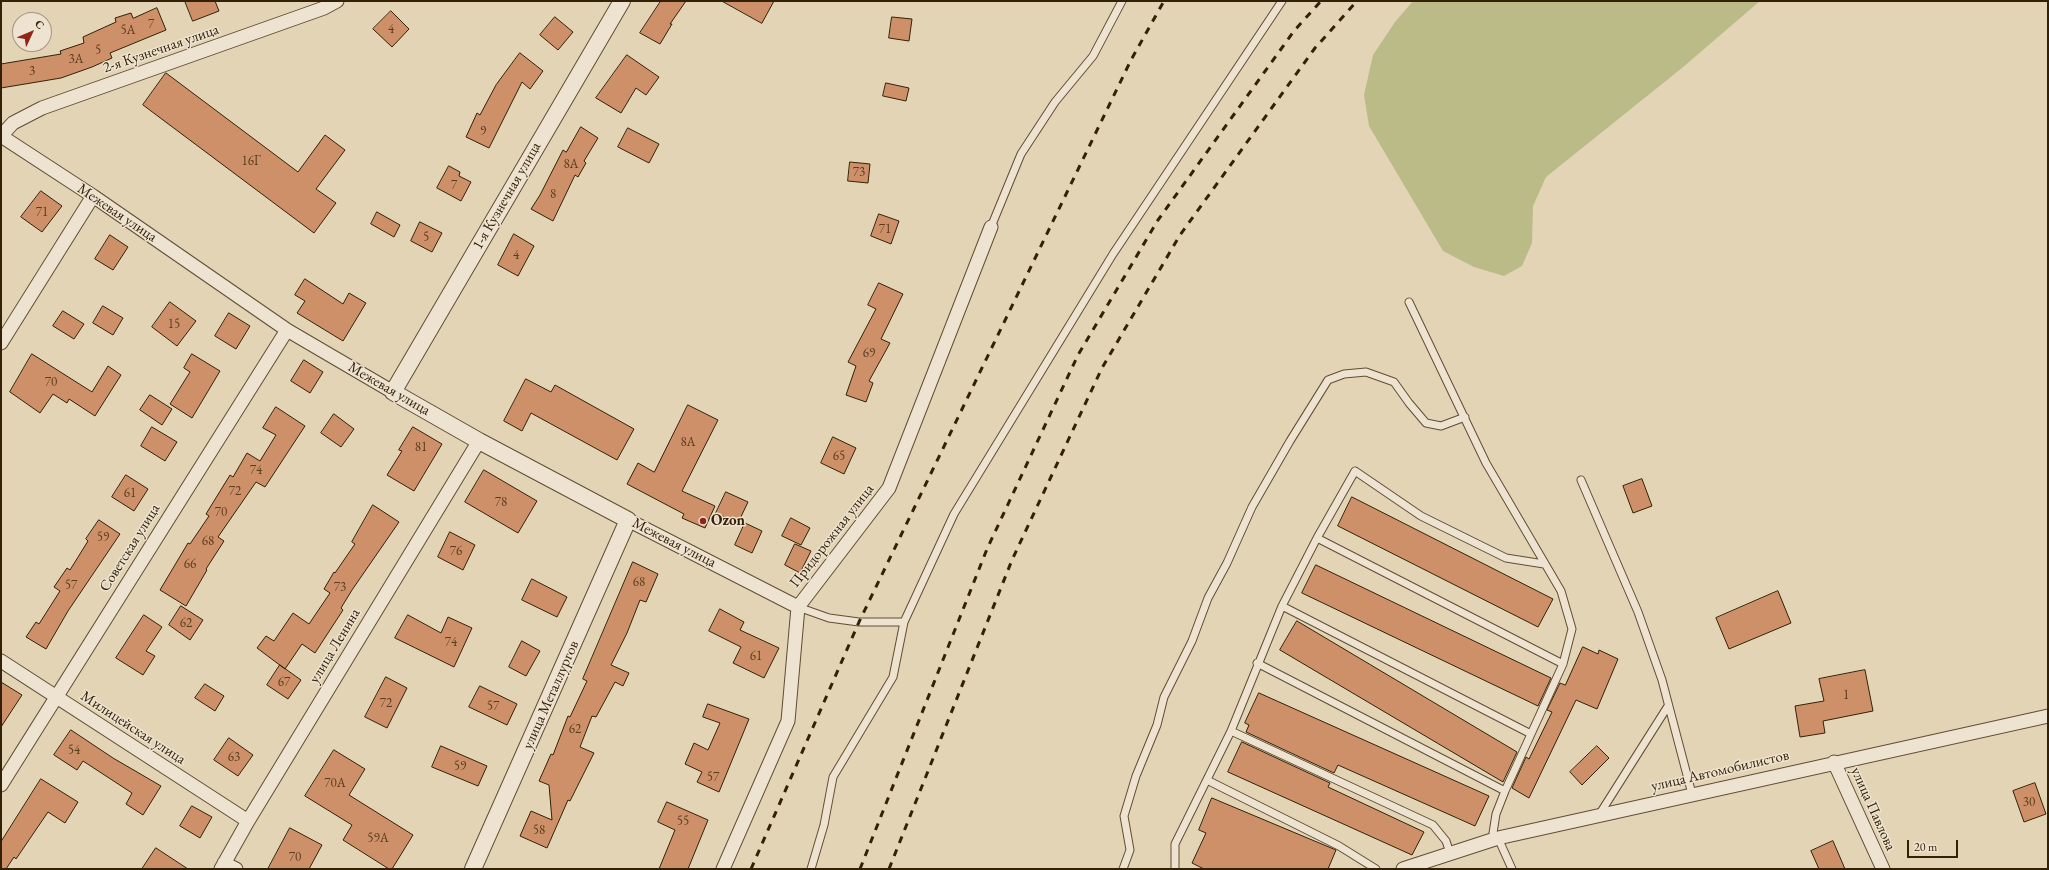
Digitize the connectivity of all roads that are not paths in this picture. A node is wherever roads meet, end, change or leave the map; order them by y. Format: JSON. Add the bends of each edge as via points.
{"nodes":[{"id":1,"x":337,"y":1,"type":"edge"},
{"id":2,"x":622,"y":1,"type":"edge"},
{"id":3,"x":1122,"y":1,"type":"edge"},
{"id":4,"x":1282,"y":1,"type":"edge"},
{"id":5,"x":1,"y":136,"type":"edge"},
{"id":6,"x":93,"y":196,"type":"junction"},
{"id":7,"x":991,"y":227,"type":"joint"},
{"id":8,"x":1409,"y":302,"type":"dead end"},
{"id":9,"x":287,"y":330,"type":"junction"},
{"id":10,"x":1,"y":343,"type":"edge"},
{"id":11,"x":393,"y":392,"type":"junction"},
{"id":12,"x":1465,"y":417,"type":"junction"},
{"id":13,"x":479,"y":441,"type":"junction"},
{"id":14,"x":1580,"y":480,"type":"dead end"},
{"id":15,"x":628,"y":520,"type":"junction"},
{"id":16,"x":1317,"y":538,"type":"junction"},
{"id":17,"x":1544,"y":564,"type":"junction"},
{"id":18,"x":1282,"y":606,"type":"junction"},
{"id":19,"x":798,"y":608,"type":"junction"},
{"id":20,"x":904,"y":622,"type":"junction"},
{"id":21,"x":1,"y":661,"type":"edge"},
{"id":22,"x":1257,"y":663,"type":"junction"},
{"id":23,"x":1563,"y":664,"type":"junction"},
{"id":24,"x":55,"y":696,"type":"junction"},
{"id":25,"x":1668,"y":706,"type":"junction"},
{"id":26,"x":2048,"y":716,"type":"edge"},
{"id":27,"x":1231,"y":731,"type":"junction"},
{"id":28,"x":1531,"y":734,"type":"junction"},
{"id":29,"x":1834,"y":762,"type":"junction"},
{"id":30,"x":1207,"y":780,"type":"junction"},
{"id":31,"x":1,"y":785,"type":"edge"},
{"id":32,"x":1505,"y":791,"type":"junction"},
{"id":33,"x":1692,"y":794,"type":"junction"},
{"id":34,"x":1599,"y":815,"type":"junction"},
{"id":35,"x":248,"y":821,"type":"junction"},
{"id":36,"x":1498,"y":838,"type":"junction"},
{"id":37,"x":1450,"y":854,"type":"junction"},
{"id":38,"x":227,"y":867,"type":"edge"},
{"id":39,"x":473,"y":869,"type":"edge"},
{"id":40,"x":723,"y":869,"type":"edge"},
{"id":41,"x":811,"y":869,"type":"edge"},
{"id":42,"x":1123,"y":869,"type":"edge"},
{"id":43,"x":1175,"y":869,"type":"edge"},
{"id":44,"x":1376,"y":869,"type":"edge"},
{"id":45,"x":1403,"y":869,"type":"edge"},
{"id":46,"x":1512,"y":869,"type":"edge"},
{"id":47,"x":1883,"y":869,"type":"edge"}],
"edges":[{"from":1,"to":5,"type":"street","name":"2-я Кузнечная улица","via":[[324,8],[42,108],[13,123]]},
{"from":2,"to":11,"type":"street","name":"1-я Кузнечная улица"},
{"from":3,"to":7,"type":"lane","via":[[1093,56],[1054,102],[1021,154]]},
{"from":4,"to":20,"type":"lane","via":[[1113,254],[1003,431],[954,514]]},
{"from":5,"to":6,"type":"street","name":"Межевая улица"},
{"from":6,"to":9,"type":"street","name":"Межевая улица"},
{"from":6,"to":10,"type":"street"},
{"from":7,"to":19,"type":"street","name":"Придорожная улица","via":[[889,488]]},
{"from":8,"to":12,"type":"lane"},
{"from":9,"to":11,"type":"street","name":"Межевая улица"},
{"from":9,"to":24,"type":"street","name":"Советская улица"},
{"from":11,"to":13,"type":"street","name":"Межевая улица"},
{"from":12,"to":17,"type":"lane","via":[[1486,463]]},
{"from":12,"to":42,"type":"lane","via":[[1441,426],[1426,422],[1394,382],[1366,372],[1344,374],[1328,380],[1252,507],[1164,697],[1157,725],[1136,776],[1124,816],[1130,850]]},
{"from":13,"to":15,"type":"street","name":"Межевая улица"},
{"from":13,"to":35,"type":"street","name":"улица Ленина"},
{"from":14,"to":25,"type":"lane","via":[[1638,612],[1662,680]]},
{"from":15,"to":19,"type":"street","name":"Межевая улица"},
{"from":15,"to":39,"type":"street","name":"улица Металлургов"},
{"from":16,"to":17,"type":"lane","via":[[1355,471],[1421,516],[1506,558]]},
{"from":16,"to":18,"type":"lane"},
{"from":16,"to":23,"type":"lane"},
{"from":17,"to":23,"type":"lane","via":[[1560,591],[1572,629]]},
{"from":18,"to":22,"type":"lane"},
{"from":18,"to":28,"type":"lane"},
{"from":19,"to":20,"type":"lane","via":[[829,618],[859,622]]},
{"from":19,"to":40,"type":"street","name":"Придорожная улица","via":[[788,721]]},
{"from":20,"to":41,"type":"lane","via":[[893,677],[833,777],[824,825]]},
{"from":21,"to":24,"type":"street","name":"Милицейская улица"},
{"from":22,"to":27,"type":"lane"},
{"from":22,"to":32,"type":"lane"},
{"from":23,"to":28,"type":"lane"},
{"from":24,"to":31,"type":"street","name":"Советская улица"},
{"from":24,"to":35,"type":"street","name":"Милицейская улица"},
{"from":25,"to":33,"type":"lane"},
{"from":25,"to":34,"type":"lane"},
{"from":26,"to":29,"type":"street","name":"улица Автомобилистов"},
{"from":27,"to":30,"type":"lane"},
{"from":27,"to":37,"type":"lane","via":[[1433,825],[1446,841]]},
{"from":28,"to":32,"type":"lane"},
{"from":29,"to":33,"type":"street","name":"улица Автомобилистов"},
{"from":29,"to":47,"type":"street","name":"улица Павлова"},
{"from":30,"to":43,"type":"lane","via":[[1175,844]]},
{"from":30,"to":44,"type":"lane","via":[[1339,846]]},
{"from":32,"to":36,"type":"lane","via":[[1496,814],[1493,833]]},
{"from":33,"to":34,"type":"street","name":"улица Автомобилистов"},
{"from":34,"to":36,"type":"street","name":"улица Автомобилистов"},
{"from":35,"to":38,"type":"street","name":"улица Ленина"},
{"from":36,"to":37,"type":"street","name":"улица Автомобилистов"},
{"from":36,"to":46,"type":"lane"},
{"from":37,"to":45,"type":"street","name":"улица Автомобилистов"}]}
